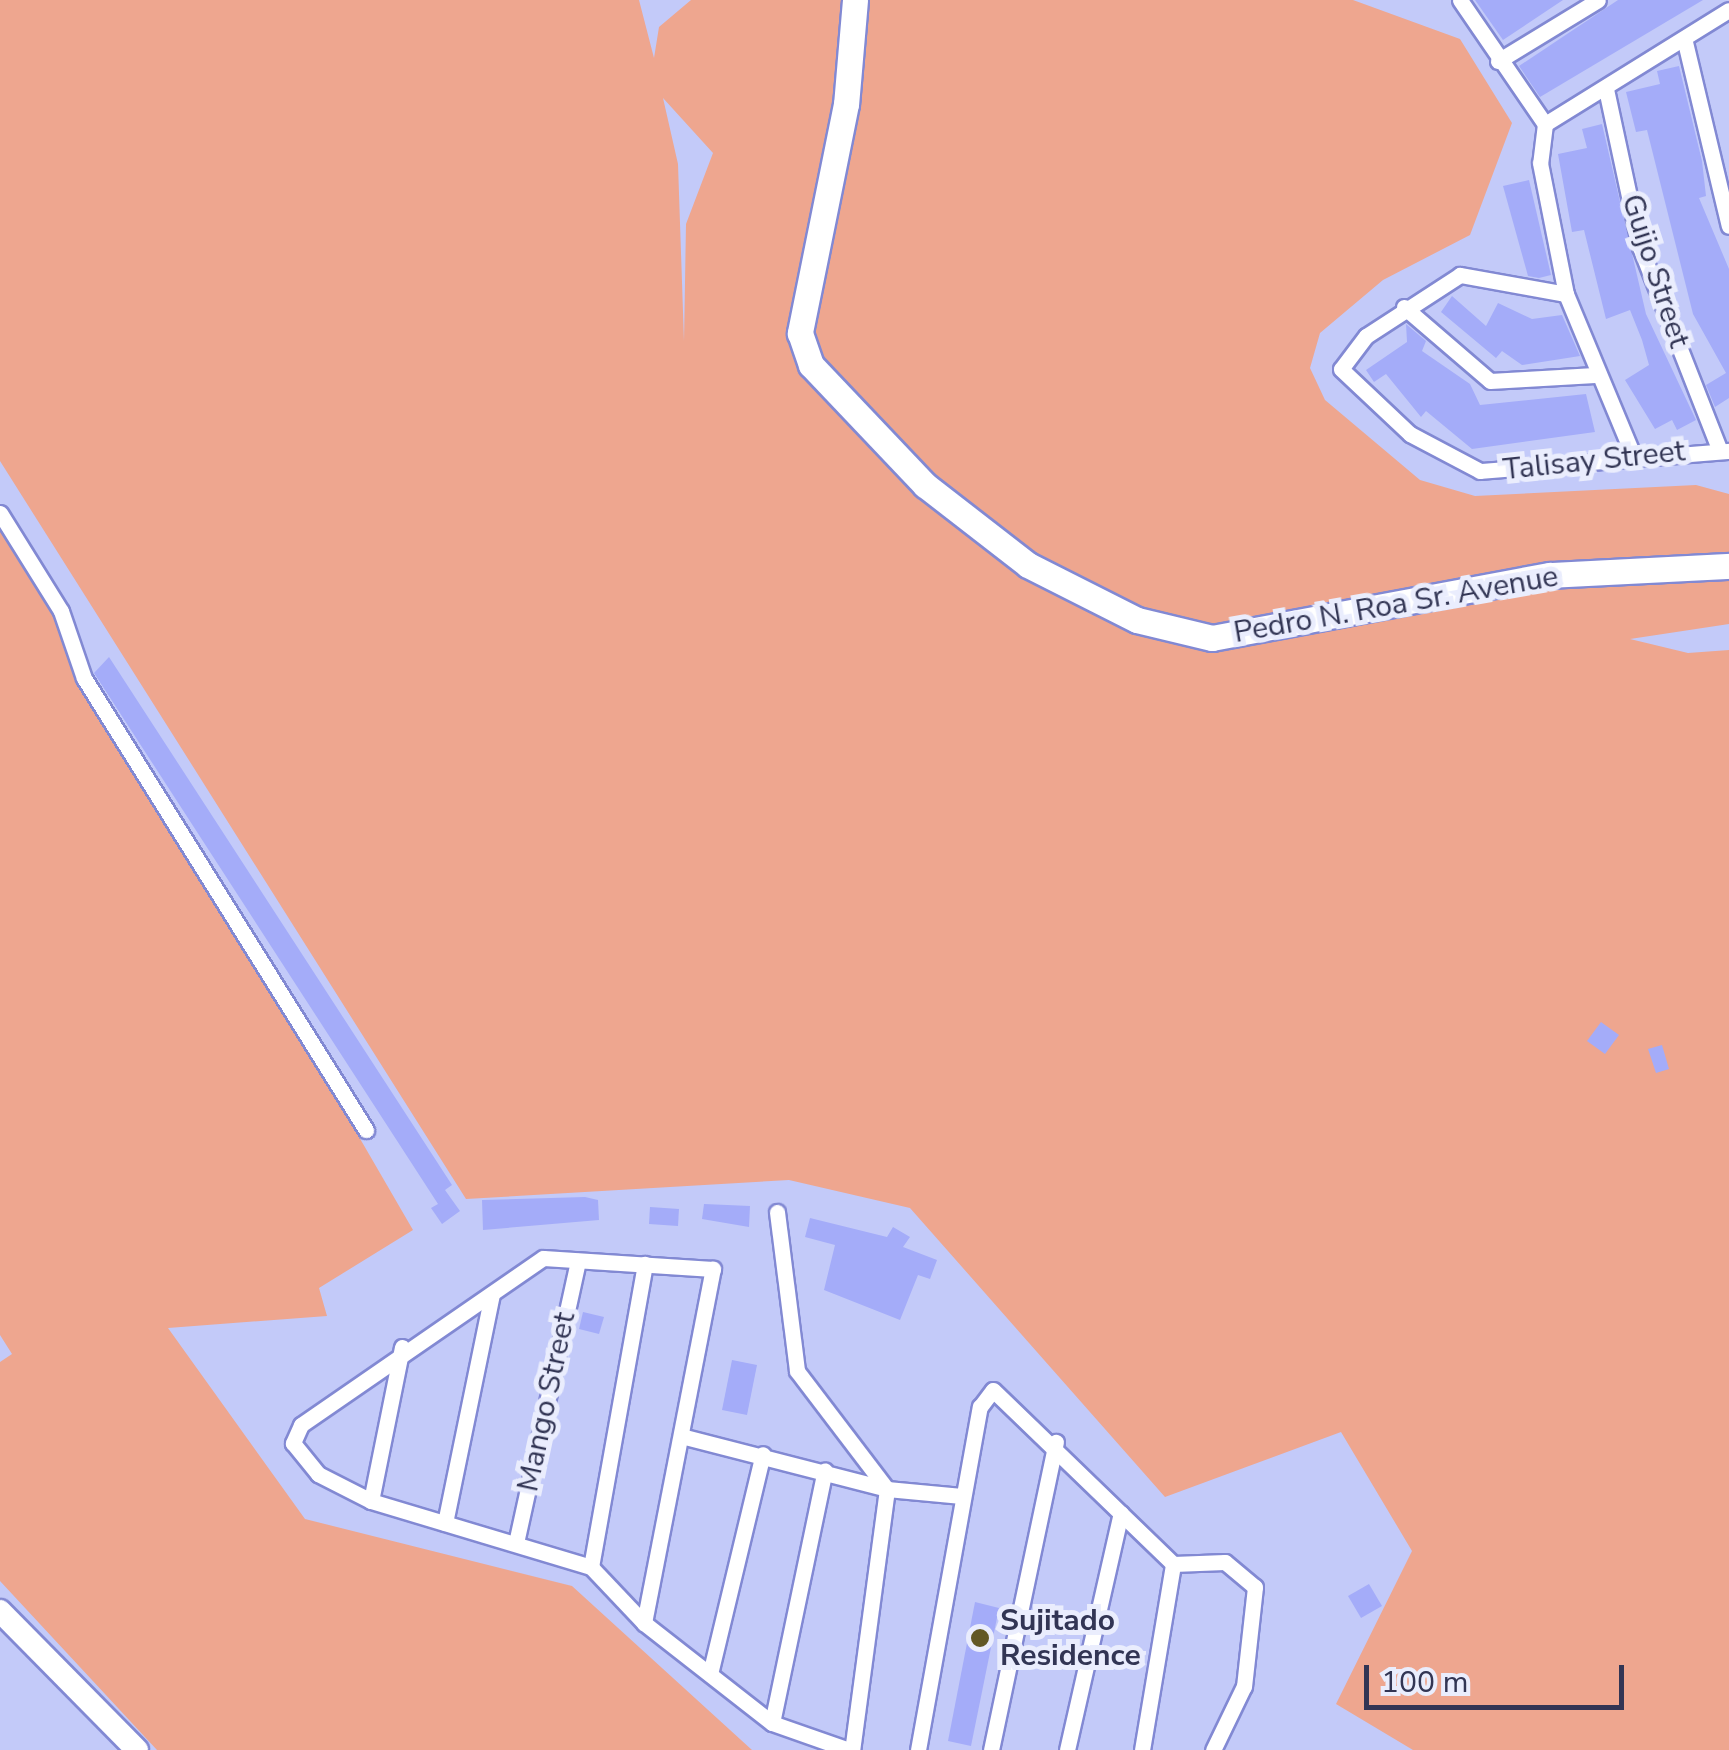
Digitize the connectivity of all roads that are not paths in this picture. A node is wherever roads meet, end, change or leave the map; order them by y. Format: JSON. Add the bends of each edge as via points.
{"nodes":[{"id":1,"x":855,"y":0,"type":"edge"},
{"id":2,"x":1460,"y":0,"type":"edge"},
{"id":3,"x":1598,"y":0,"type":"edge"},
{"id":4,"x":1729,"y":10,"type":"edge"},
{"id":5,"x":1686,"y":42,"type":"junction"},
{"id":6,"x":1498,"y":60,"type":"junction"},
{"id":7,"x":1606,"y":89,"type":"junction"},
{"id":8,"x":1546,"y":124,"type":"junction"},
{"id":9,"x":1729,"y":226,"type":"edge"},
{"id":10,"x":1566,"y":294,"type":"junction"},
{"id":11,"x":1404,"y":307,"type":"junction"},
{"id":12,"x":1595,"y":375,"type":"junction"},
{"id":13,"x":1724,"y":450,"type":"edge"},
{"id":14,"x":1634,"y":456,"type":"junction"},
{"id":15,"x":0,"y":514,"type":"edge"},
{"id":16,"x":1729,"y":566,"type":"edge"},
{"id":17,"x":366,"y":1130,"type":"dead end"},
{"id":18,"x":777,"y":1212,"type":"dead end"},
{"id":19,"x":578,"y":1261,"type":"junction"},
{"id":20,"x":646,"y":1264,"type":"junction"},
{"id":21,"x":492,"y":1294,"type":"junction"},
{"id":22,"x":402,"y":1347,"type":"junction"},
{"id":23,"x":685,"y":1436,"type":"junction"},
{"id":24,"x":1056,"y":1442,"type":"junction"},
{"id":25,"x":763,"y":1454,"type":"junction"},
{"id":26,"x":825,"y":1470,"type":"junction"},
{"id":27,"x":886,"y":1488,"type":"junction"},
{"id":28,"x":962,"y":1496,"type":"junction"},
{"id":29,"x":371,"y":1501,"type":"junction"},
{"id":30,"x":1121,"y":1514,"type":"junction"},
{"id":31,"x":445,"y":1523,"type":"junction"},
{"id":32,"x":516,"y":1543,"type":"junction"},
{"id":33,"x":1173,"y":1564,"type":"junction"},
{"id":34,"x":590,"y":1567,"type":"junction"},
{"id":35,"x":0,"y":1611,"type":"edge"},
{"id":36,"x":644,"y":1623,"type":"junction"},
{"id":37,"x":710,"y":1674,"type":"junction"},
{"id":38,"x":772,"y":1723,"type":"junction"},
{"id":39,"x":137,"y":1750,"type":"edge"},
{"id":40,"x":850,"y":1750,"type":"edge"},
{"id":41,"x":918,"y":1750,"type":"edge"},
{"id":42,"x":991,"y":1750,"type":"edge"},
{"id":43,"x":1068,"y":1750,"type":"edge"},
{"id":44,"x":1142,"y":1750,"type":"edge"},
{"id":45,"x":1212,"y":1750,"type":"edge"}],
"edges":[{"from":1,"to":16,"type":"main road","name":"Pedro N. Roa Sr. Avenue","via":[[846,104],[800,333],[812,365],[925,485],[1028,565],[1097,604],[1212,638],[1550,575]]},
{"from":2,"to":6,"type":"street"},
{"from":3,"to":6,"type":"street"},
{"from":4,"to":5,"type":"street"},
{"from":5,"to":7,"type":"street"},
{"from":5,"to":9,"type":"street"},
{"from":6,"to":8,"type":"street"},
{"from":7,"to":8,"type":"street"},
{"from":7,"to":13,"type":"street","name":"Guijo Street","via":[[1640,247]]},
{"from":8,"to":10,"type":"street","via":[[1540,163]]},
{"from":10,"to":11,"type":"street","name":"Talisay Street","via":[[1530,293],[1480,272]]},
{"from":10,"to":12,"type":"street"},
{"from":11,"to":12,"type":"street","via":[[1490,380]]},
{"from":11,"to":14,"type":"street","name":"Talisay Street","via":[[1352,348],[1341,369],[1410,434],[1480,471]]},
{"from":12,"to":14,"type":"street"},
{"from":13,"to":14,"type":"street","name":"Talisay Street"},
{"from":15,"to":17,"type":"street","via":[[61,611],[84,678]]},
{"from":18,"to":27,"type":"street","via":[[797,1371]]},
{"from":19,"to":20,"type":"street"},
{"from":19,"to":21,"type":"street","via":[[543,1258]]},
{"from":19,"to":32,"type":"street","name":"Mango Street"},
{"from":20,"to":23,"type":"street","via":[[705,1265],[716,1280]]},
{"from":20,"to":34,"type":"street"},
{"from":21,"to":22,"type":"street"},
{"from":21,"to":31,"type":"street"},
{"from":22,"to":29,"type":"street"},
{"from":22,"to":29,"type":"street","via":[[301,1424],[293,1443],[318,1474]]},
{"from":23,"to":25,"type":"street"},
{"from":23,"to":36,"type":"street"},
{"from":24,"to":28,"type":"street","via":[[1002,1390],[986,1394]]},
{"from":24,"to":30,"type":"street"},
{"from":24,"to":42,"type":"street"},
{"from":25,"to":26,"type":"street"},
{"from":25,"to":37,"type":"street"},
{"from":26,"to":27,"type":"street"},
{"from":26,"to":38,"type":"street"},
{"from":27,"to":28,"type":"street"},
{"from":27,"to":40,"type":"street"},
{"from":28,"to":41,"type":"street"},
{"from":29,"to":31,"type":"street"},
{"from":30,"to":33,"type":"street"},
{"from":30,"to":43,"type":"street"},
{"from":31,"to":32,"type":"street"},
{"from":32,"to":34,"type":"street"},
{"from":33,"to":44,"type":"street"},
{"from":33,"to":45,"type":"street","via":[[1224,1562],[1255,1587],[1244,1686]]},
{"from":34,"to":36,"type":"street"},
{"from":35,"to":39,"type":"street"},
{"from":36,"to":37,"type":"street"},
{"from":37,"to":38,"type":"street"},
{"from":38,"to":40,"type":"street"}]}
